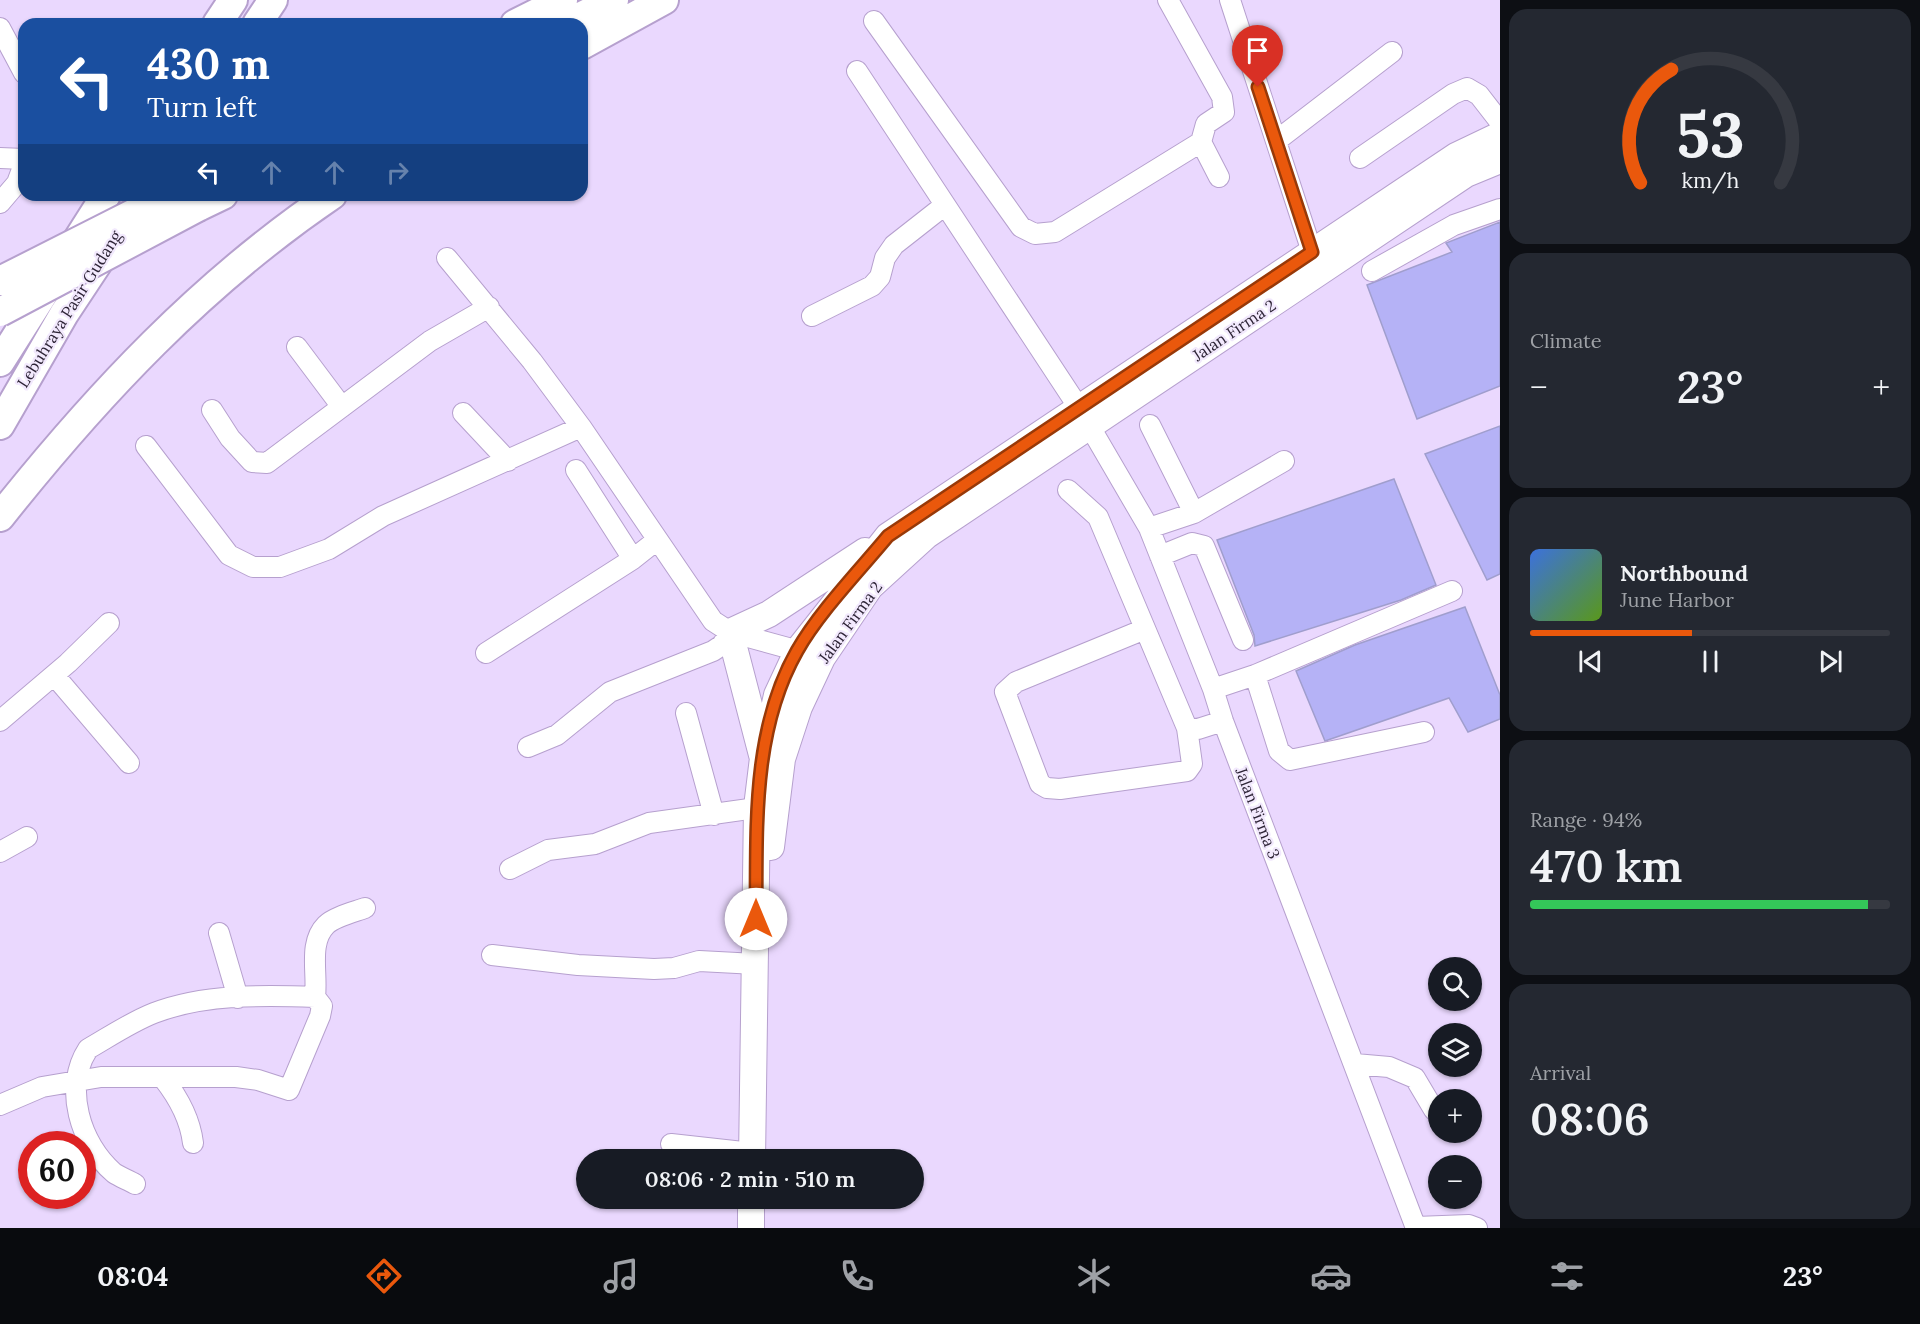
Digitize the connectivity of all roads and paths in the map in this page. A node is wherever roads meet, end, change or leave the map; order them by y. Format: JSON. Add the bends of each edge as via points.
{"nodes":[{"id":1,"x":231,"y":0,"type":"edge"},
{"id":2,"x":273,"y":0,"type":"edge"},
{"id":3,"x":564,"y":0,"type":"edge"},
{"id":4,"x":614,"y":0,"type":"edge"},
{"id":5,"x":664,"y":0,"type":"edge"},
{"id":6,"x":1168,"y":0,"type":"edge"},
{"id":7,"x":1230,"y":0,"type":"edge"},
{"id":8,"x":220,"y":18,"type":"edge"},
{"id":9,"x":261,"y":18,"type":"edge"},
{"id":10,"x":527,"y":18,"type":"edge"},
{"id":11,"x":578,"y":18,"type":"edge"},
{"id":12,"x":874,"y":21,"type":"dead end"},
{"id":13,"x":0,"y":28,"type":"edge"},
{"id":14,"x":588,"y":42,"type":"edge"},
{"id":15,"x":1392,"y":52,"type":"dead end"},
{"id":16,"x":13,"y":64,"type":"edge"},
{"id":17,"x":857,"y":71,"type":"dead end"},
{"id":18,"x":1500,"y":122,"type":"edge"},
{"id":19,"x":1500,"y":135,"type":"edge"},
{"id":20,"x":1276,"y":141,"type":"junction"},
{"id":21,"x":1201,"y":142,"type":"junction"},
{"id":22,"x":0,"y":158,"type":"edge"},
{"id":23,"x":1360,"y":158,"type":"dead end"},
{"id":24,"x":18,"y":159,"type":"edge"},
{"id":25,"x":1500,"y":160,"type":"edge"},
{"id":26,"x":1219,"y":177,"type":"dead end"},
{"id":27,"x":18,"y":180,"type":"edge"},
{"id":28,"x":102,"y":201,"type":"edge"},
{"id":29,"x":138,"y":201,"type":"edge"},
{"id":30,"x":158,"y":201,"type":"edge"},
{"id":31,"x":211,"y":201,"type":"edge"},
{"id":32,"x":324,"y":201,"type":"edge"},
{"id":33,"x":0,"y":203,"type":"edge"},
{"id":34,"x":945,"y":206,"type":"junction"},
{"id":35,"x":1500,"y":209,"type":"edge"},
{"id":36,"x":1312,"y":252,"type":"junction"},
{"id":37,"x":447,"y":258,"type":"dead end"},
{"id":38,"x":1372,"y":271,"type":"dead end"},
{"id":39,"x":0,"y":281,"type":"edge"},
{"id":40,"x":489,"y":308,"type":"junction"},
{"id":41,"x":0,"y":312,"type":"edge"},
{"id":42,"x":812,"y":316,"type":"dead end"},
{"id":43,"x":297,"y":346,"type":"dead end"},
{"id":44,"x":0,"y":362,"type":"edge"},
{"id":45,"x":342,"y":407,"type":"junction"},
{"id":46,"x":212,"y":410,"type":"dead end"},
{"id":47,"x":463,"y":413,"type":"dead end"},
{"id":48,"x":1084,"y":417,"type":"junction"},
{"id":49,"x":0,"y":425,"type":"edge"},
{"id":50,"x":1150,"y":425,"type":"dead end"},
{"id":51,"x":581,"y":427,"type":"junction"},
{"id":52,"x":146,"y":446,"type":"dead end"},
{"id":53,"x":508,"y":461,"type":"junction"},
{"id":54,"x":1284,"y":461,"type":"dead end"},
{"id":55,"x":576,"y":470,"type":"dead end"},
{"id":56,"x":1068,"y":490,"type":"dead end"},
{"id":57,"x":1194,"y":513,"type":"junction"},
{"id":58,"x":0,"y":517,"type":"edge"},
{"id":59,"x":1149,"y":528,"type":"junction"},
{"id":60,"x":888,"y":536,"type":"junction"},
{"id":61,"x":657,"y":540,"type":"junction"},
{"id":62,"x":1160,"y":556,"type":"junction"},
{"id":63,"x":633,"y":559,"type":"junction"},
{"id":64,"x":1452,"y":591,"type":"dead end"},
{"id":65,"x":109,"y":623,"type":"dead end"},
{"id":66,"x":1145,"y":629,"type":"junction"},
{"id":67,"x":730,"y":632,"type":"junction"},
{"id":68,"x":1243,"y":640,"type":"dead end"},
{"id":69,"x":486,"y":653,"type":"dead end"},
{"id":70,"x":810,"y":654,"type":"junction"},
{"id":71,"x":54,"y":675,"type":"junction"},
{"id":72,"x":1255,"y":675,"type":"junction"},
{"id":73,"x":1213,"y":689,"type":"junction"},
{"id":74,"x":686,"y":713,"type":"dead end"},
{"id":75,"x":0,"y":721,"type":"edge"},
{"id":76,"x":1223,"y":721,"type":"junction"},
{"id":77,"x":1187,"y":728,"type":"junction"},
{"id":78,"x":1424,"y":732,"type":"dead end"},
{"id":79,"x":528,"y":747,"type":"dead end"},
{"id":80,"x":763,"y":758,"type":"junction"},
{"id":81,"x":129,"y":763,"type":"dead end"},
{"id":82,"x":767,"y":806,"type":"junction"},
{"id":83,"x":714,"y":815,"type":"junction"},
{"id":84,"x":27,"y":837,"type":"dead end"},
{"id":85,"x":0,"y":852,"type":"edge"},
{"id":86,"x":510,"y":869,"type":"dead end"},
{"id":87,"x":365,"y":908,"type":"dead end"},
{"id":88,"x":219,"y":933,"type":"dead end"},
{"id":89,"x":492,"y":955,"type":"dead end"},
{"id":90,"x":756,"y":964,"type":"junction"},
{"id":91,"x":315,"y":997,"type":"junction"},
{"id":92,"x":238,"y":998,"type":"junction"},
{"id":93,"x":1355,"y":1064,"type":"junction"},
{"id":94,"x":163,"y":1078,"type":"junction"},
{"id":95,"x":75,"y":1082,"type":"junction"},
{"id":96,"x":1428,"y":1100,"type":"edge"},
{"id":97,"x":0,"y":1106,"type":"edge"},
{"id":98,"x":193,"y":1143,"type":"dead end"},
{"id":99,"x":671,"y":1144,"type":"dead end"},
{"id":100,"x":705,"y":1149,"type":"edge"},
{"id":101,"x":752,"y":1149,"type":"edge"},
{"id":102,"x":135,"y":1184,"type":"dead end"},
{"id":103,"x":752,"y":1209,"type":"edge"},
{"id":104,"x":751,"y":1228,"type":"edge"},
{"id":105,"x":1416,"y":1228,"type":"edge"},
{"id":106,"x":1477,"y":1228,"type":"edge"}],
"edges":[{"from":1,"to":8,"type":"highway"},
{"from":2,"to":9,"type":"highway"},
{"from":3,"to":10,"type":"highway"},
{"from":4,"to":11,"type":"highway"},
{"from":5,"to":14,"type":"highway"},
{"from":6,"to":21,"type":"street","via":[[1222,97],[1224,112],[1206,124]]},
{"from":7,"to":20,"type":"street"},
{"from":12,"to":21,"type":"street","via":[[1021,227],[1035,234],[1055,232]]},
{"from":13,"to":16,"type":"street"},
{"from":15,"to":20,"type":"street"},
{"from":17,"to":34,"type":"street","name":"Jalan Firma 3"},
{"from":18,"to":23,"type":"street","via":[[1479,95],[1467,88]]},
{"from":19,"to":36,"type":"main road","name":"Jalan Firma 2","via":[[1456,156]]},
{"from":20,"to":36,"type":"street"},
{"from":21,"to":26,"type":"street"},
{"from":22,"to":24,"type":"street"},
{"from":25,"to":48,"type":"main road","name":"Jalan Firma 2","via":[[1466,174]]},
{"from":27,"to":33,"type":"street"},
{"from":28,"to":44,"type":"highway","name":"Lebuhraya Pasir Gudang"},
{"from":29,"to":49,"type":"highway","name":"Lebuhraya Pasir Gudang","via":[[64,314]]},
{"from":30,"to":39,"type":"highway","bridge":true},
{"from":31,"to":41,"type":"highway","bridge":true},
{"from":32,"to":58,"type":"highway","via":[[228,273],[149,347],[99,397]]},
{"from":34,"to":42,"type":"street","via":[[900,239],[872,286]]},
{"from":34,"to":48,"type":"street","name":"Jalan Firma 3"},
{"from":35,"to":38,"type":"street","via":[[1454,225]]},
{"from":36,"to":48,"type":"main road","name":"Jalan Firma 2"},
{"from":37,"to":40,"type":"street"},
{"from":40,"to":45,"type":"street","via":[[430,341]]},
{"from":40,"to":51,"type":"street"},
{"from":43,"to":45,"type":"street"},
{"from":45,"to":46,"type":"street","via":[[267,463],[252,462]]},
{"from":47,"to":53,"type":"street"},
{"from":48,"to":59,"type":"street","name":"Jalan Firma 3"},
{"from":48,"to":60,"type":"main road","name":"Jalan Firma 2"},
{"from":48,"to":70,"type":"main road","name":"Jalan Firma 2","via":[[927,535],[870,587]]},
{"from":50,"to":57,"type":"street"},
{"from":51,"to":53,"type":"street"},
{"from":51,"to":61,"type":"street"},
{"from":52,"to":53,"type":"street","via":[[229,555],[253,567],[280,567],[329,549],[383,516]]},
{"from":54,"to":57,"type":"street"},
{"from":55,"to":63,"type":"street"},
{"from":56,"to":66,"type":"street","via":[[1098,517]]},
{"from":57,"to":59,"type":"street"},
{"from":59,"to":62,"type":"street","name":"Jalan Firma 3"},
{"from":60,"to":67,"type":"main road","via":[[769,614]]},
{"from":60,"to":70,"type":"main road","name":"Jalan Firma 2"},
{"from":61,"to":63,"type":"street"},
{"from":61,"to":67,"type":"street","via":[[704,610]]},
{"from":62,"to":68,"type":"street","via":[[1192,543],[1204,546]]},
{"from":62,"to":73,"type":"street","name":"Jalan Firma 3"},
{"from":63,"to":69,"type":"street"},
{"from":64,"to":72,"type":"street"},
{"from":65,"to":71,"type":"street"},
{"from":66,"to":77,"type":"street"},
{"from":66,"to":77,"type":"street","via":[[1016,682],[1005,692],[1040,784],[1060,789],[1187,771],[1192,764]]},
{"from":67,"to":70,"type":"street"},
{"from":67,"to":79,"type":"street","via":[[713,651],[610,692],[557,735]]},
{"from":67,"to":80,"type":"main road"},
{"from":70,"to":80,"type":"main road","name":"Jalan Firma 2","via":[[777,695]]},
{"from":70,"to":82,"type":"main road","name":"Jalan Firma 2","via":[[799,707]]},
{"from":71,"to":75,"type":"street"},
{"from":71,"to":81,"type":"street"},
{"from":72,"to":73,"type":"street"},
{"from":72,"to":78,"type":"street","via":[[1279,752],[1290,760]]},
{"from":73,"to":76,"type":"street","name":"Jalan Firma 3"},
{"from":74,"to":83,"type":"street"},
{"from":76,"to":77,"type":"street","via":[[1198,729]]},
{"from":76,"to":93,"type":"street","name":"Jalan Firma 3"},
{"from":80,"to":82,"type":"main road","name":"Jalan Firma 2"},
{"from":82,"to":83,"type":"street"},
{"from":82,"to":90,"type":"main road","name":"Jalan Firma 2"},
{"from":83,"to":86,"type":"street","via":[[649,823],[595,844],[548,850]]},
{"from":84,"to":85,"type":"street"},
{"from":87,"to":91,"type":"street","via":[[327,924],[314,944]]},
{"from":88,"to":92,"type":"street"},
{"from":89,"to":90,"type":"street","via":[[654,969],[699,961]]},
{"from":90,"to":101,"type":"main road","name":"Jalan Firma 2"},
{"from":91,"to":92,"type":"street"},
{"from":91,"to":94,"type":"street","via":[[322,1006],[320,1016],[289,1090],[236,1077]]},
{"from":92,"to":95,"type":"street","via":[[154,1013],[88,1049]]},
{"from":93,"to":96,"type":"street","via":[[1389,1067],[1415,1078]]},
{"from":93,"to":105,"type":"street","name":"Jalan Firma 3"},
{"from":94,"to":95,"type":"street","via":[[101,1077]]},
{"from":94,"to":98,"type":"street","via":[[175,1092],[191,1126]]},
{"from":95,"to":97,"type":"street","via":[[42,1088]]},
{"from":95,"to":102,"type":"street","via":[[83,1133],[114,1172]]},
{"from":99,"to":100,"type":"street"},
{"from":103,"to":104,"type":"main road"},
{"from":105,"to":106,"type":"street"}]}
